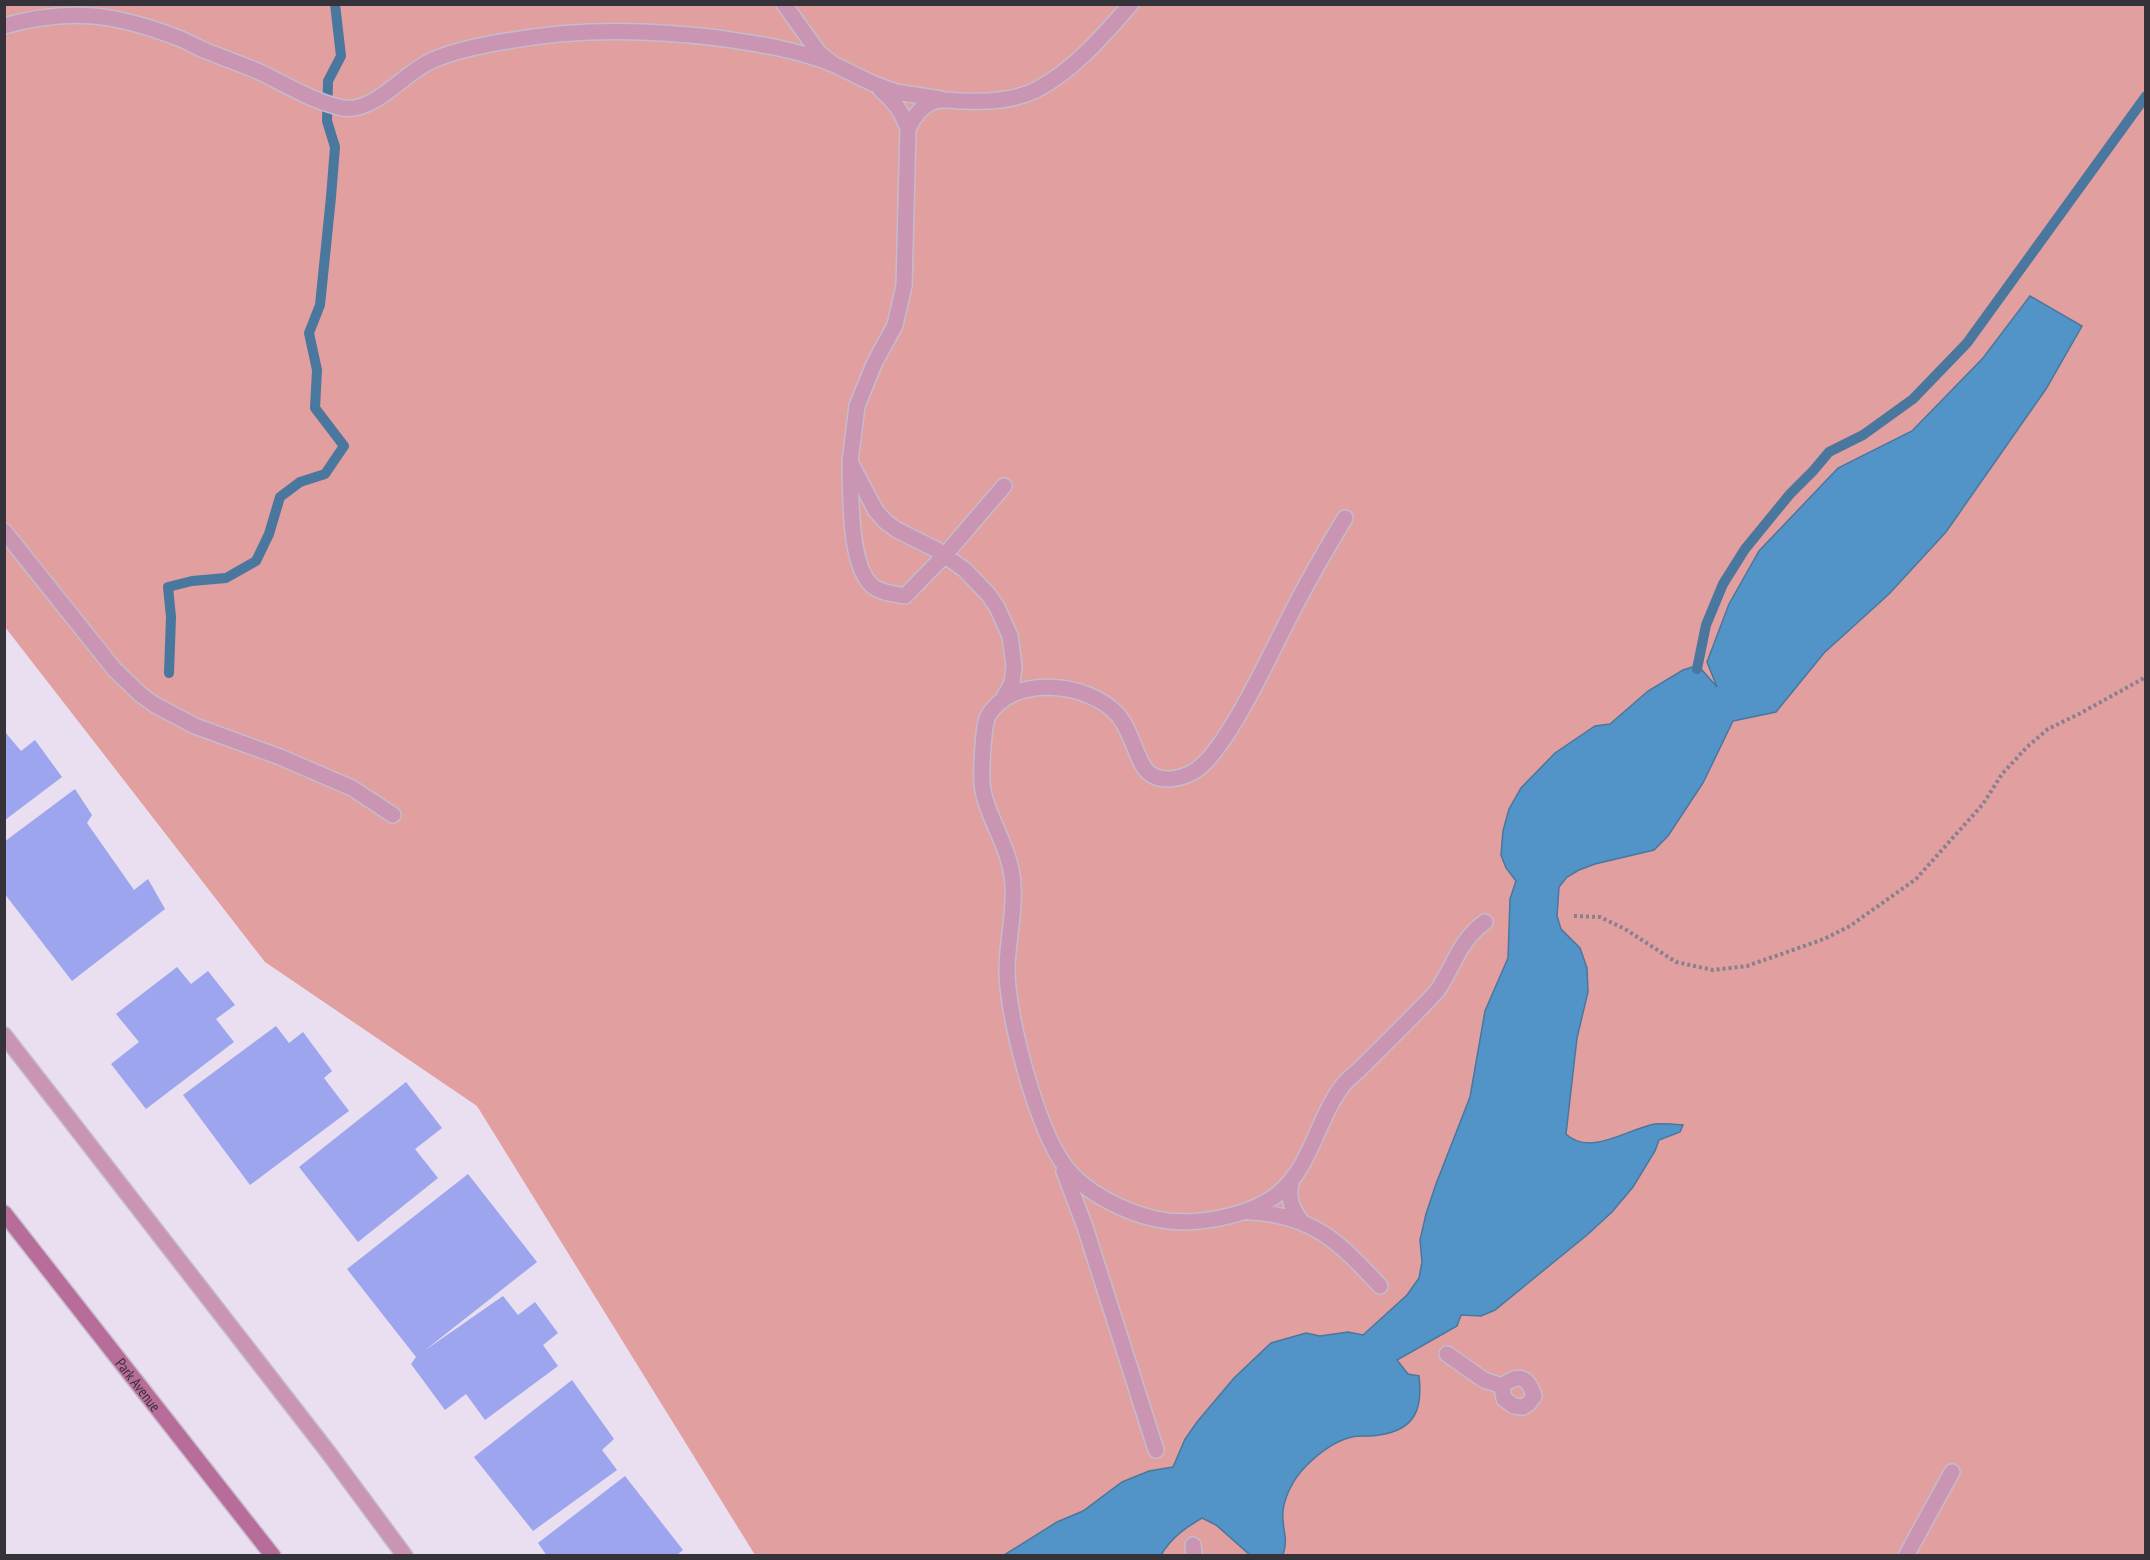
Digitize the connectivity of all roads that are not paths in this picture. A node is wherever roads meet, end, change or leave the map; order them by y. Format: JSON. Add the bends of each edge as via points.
{"nodes":[{"id":1,"x":784,"y":4,"type":"edge"},
{"id":2,"x":1131,"y":4,"type":"edge"},
{"id":3,"x":4,"y":26,"type":"edge"},
{"id":4,"x":832,"y":64,"type":"junction"},
{"id":5,"x":874,"y":84,"type":"junction"},
{"id":6,"x":942,"y":99,"type":"junction"},
{"id":7,"x":908,"y":129,"type":"junction"},
{"id":8,"x":850,"y":462,"type":"junction"},
{"id":9,"x":1004,"y":486,"type":"dead end"},
{"id":10,"x":1345,"y":518,"type":"dead end"},
{"id":11,"x":4,"y":531,"type":"edge"},
{"id":12,"x":944,"y":555,"type":"junction"},
{"id":13,"x":1002,"y":700,"type":"junction"},
{"id":14,"x":393,"y":815,"type":"dead end"},
{"id":15,"x":1485,"y":922,"type":"dead end"},
{"id":16,"x":4,"y":1035,"type":"edge"},
{"id":17,"x":1056,"y":1152,"type":"junction"},
{"id":18,"x":1291,"y":1182,"type":"junction"},
{"id":19,"x":1245,"y":1212,"type":"junction"},
{"id":20,"x":4,"y":1214,"type":"edge"},
{"id":21,"x":1301,"y":1221,"type":"junction"},
{"id":22,"x":1380,"y":1286,"type":"dead end"},
{"id":23,"x":1447,"y":1354,"type":"dead end"},
{"id":24,"x":1502,"y":1386,"type":"dead end"},
{"id":25,"x":1155,"y":1450,"type":"dead end"},
{"id":26,"x":1952,"y":1472,"type":"dead end"},
{"id":27,"x":273,"y":1556,"type":"edge"},
{"id":28,"x":405,"y":1556,"type":"edge"},
{"id":29,"x":1906,"y":1556,"type":"edge"}],
"edges":[{"from":1,"to":4,"type":"lane","via":[[819,53]]},
{"from":2,"to":6,"type":"lane","via":[[1072,67],[1033,91],[998,101]]},
{"from":3,"to":4,"type":"lane","via":[[49,16],[102,15],[151,28],[342,108],[357,108],[373,101],[430,61],[455,52],[568,32],[694,34],[805,53]]},
{"from":4,"to":5,"type":"lane"},
{"from":5,"to":6,"type":"lane","via":[[896,92]]},
{"from":5,"to":7,"type":"lane","via":[[895,101]]},
{"from":6,"to":7,"type":"lane","via":[[922,109]]},
{"from":7,"to":8,"type":"lane","via":[[904,286],[895,325],[857,406]]},
{"from":8,"to":12,"type":"lane","via":[[886,522]]},
{"from":8,"to":12,"type":"lane","via":[[854,543],[857,559],[873,587],[905,596]]},
{"from":9,"to":12,"type":"lane"},
{"from":10,"to":13,"type":"lane","via":[[1236,718],[1211,757],[1197,770],[1171,779],[1149,773],[1126,724],[1098,699],[1060,689],[1037,688]]},
{"from":11,"to":14,"type":"lane","via":[[115,670],[140,694],[195,726],[352,788]]},
{"from":12,"to":13,"type":"lane","via":[[988,594],[1010,636],[1012,683]]},
{"from":13,"to":17,"type":"lane","via":[[987,718],[984,734],[984,796],[1009,855],[1013,876],[1007,969],[1010,1012],[1032,1092]]},
{"from":15,"to":18,"type":"lane","via":[[1465,941],[1437,991],[1341,1088]]},
{"from":16,"to":28,"type":"lane"},
{"from":17,"to":19,"type":"lane","via":[[1066,1168],[1084,1184],[1110,1202],[1143,1216],[1199,1222]]},
{"from":17,"to":25,"type":"lane","via":[[1075,1195]]},
{"from":18,"to":19,"type":"lane","via":[[1268,1202]]},
{"from":18,"to":21,"type":"lane","via":[[1289,1195]]},
{"from":19,"to":21,"type":"lane","via":[[1275,1213]]},
{"from":20,"to":27,"type":"street","name":"Park Avenue"},
{"from":21,"to":22,"type":"lane","via":[[1336,1243]]},
{"from":23,"to":24,"type":"lane","via":[[1484,1380]]},
{"from":26,"to":29,"type":"lane"}]}
